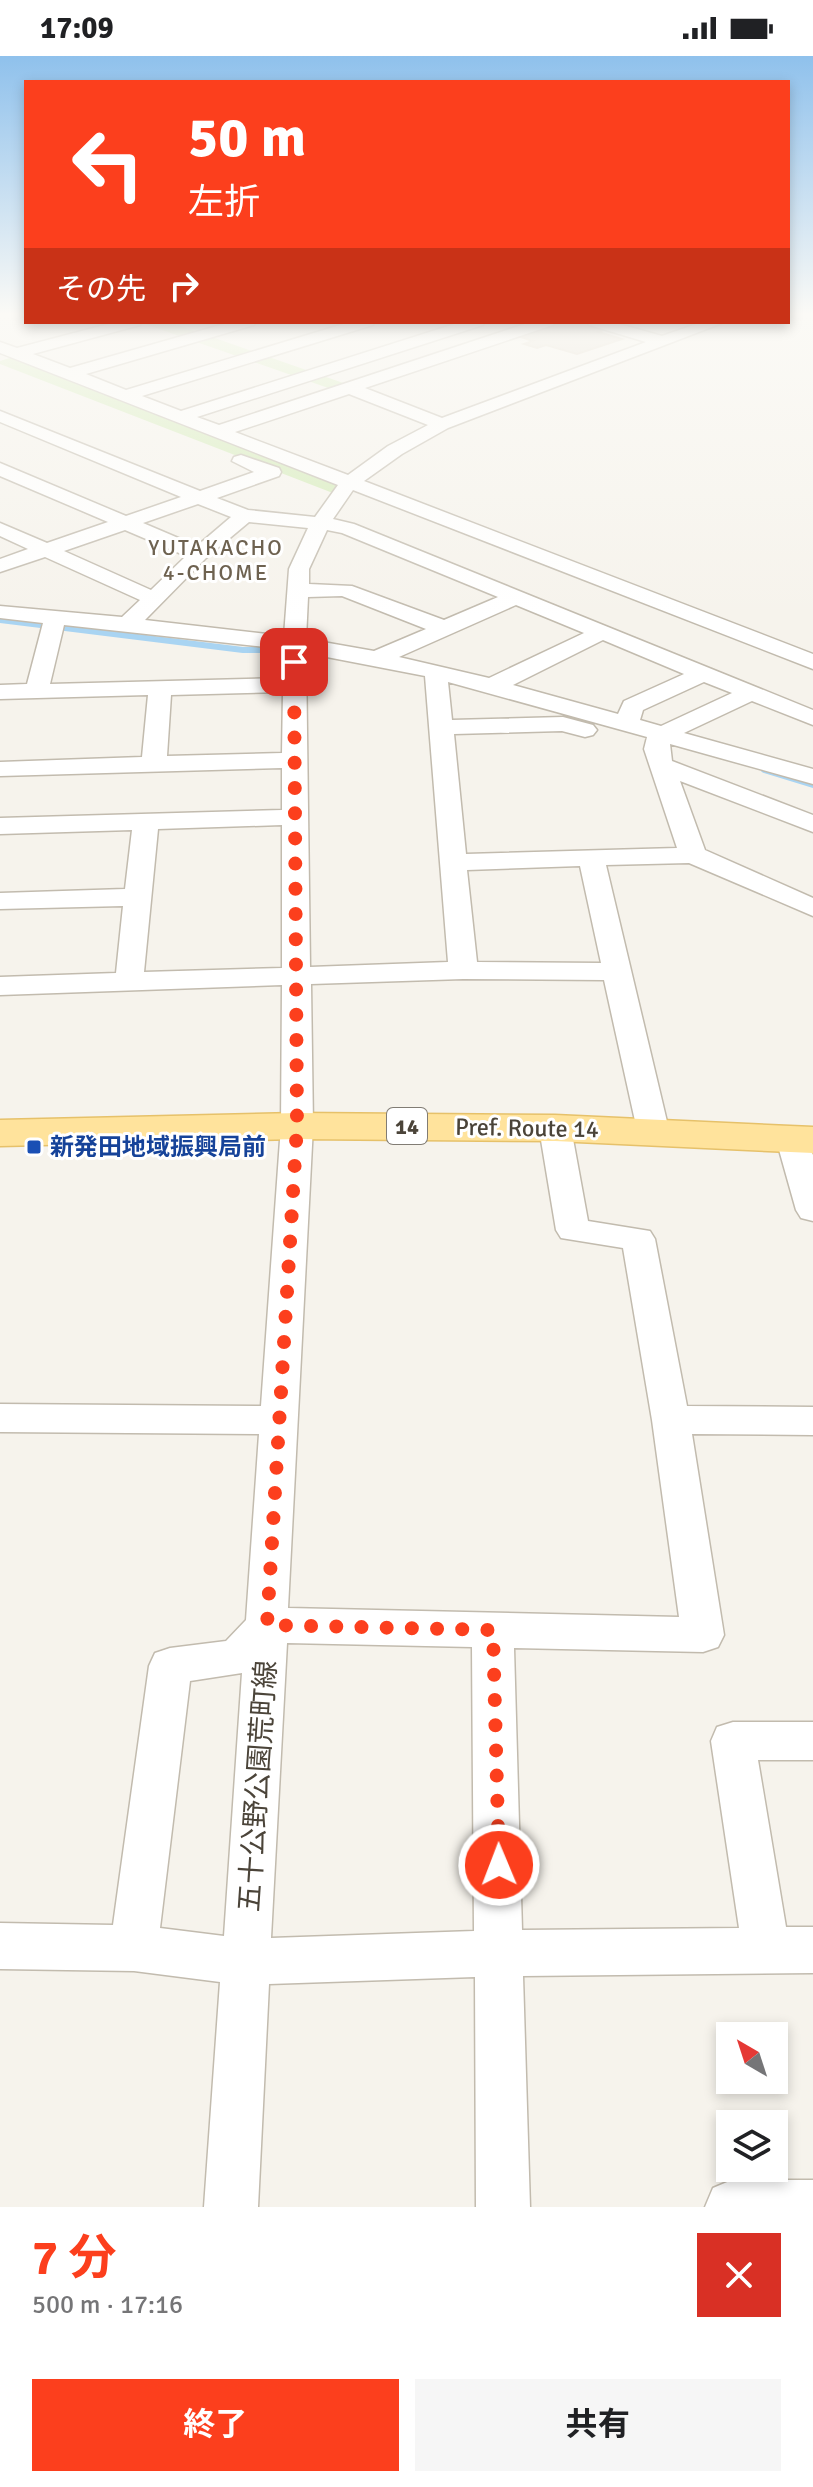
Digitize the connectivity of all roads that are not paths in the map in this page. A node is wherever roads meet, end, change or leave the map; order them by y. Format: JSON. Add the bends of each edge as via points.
{"nodes":[{"id":1,"x":1,"y":416,"type":"edge"},
{"id":2,"x":127,"y":416,"type":"edge"},
{"id":3,"x":264,"y":416,"type":"edge"},
{"id":4,"x":422,"y":416,"type":"edge"},
{"id":5,"x":463,"y":416,"type":"edge"},
{"id":6,"x":179,"y":417,"type":"edge"},
{"id":7,"x":139,"y":421,"type":"dead end"},
{"id":8,"x":442,"y":424,"type":"junction"},
{"id":9,"x":217,"y":432,"type":"junction"},
{"id":10,"x":167,"y":433,"type":"dead end"},
{"id":11,"x":2,"y":471,"type":"edge"},
{"id":12,"x":348,"y":484,"type":"junction"},
{"id":13,"x":201,"y":497,"type":"junction"},
{"id":14,"x":245,"y":516,"type":"junction"},
{"id":15,"x":125,"y":523,"type":"junction"},
{"id":16,"x":320,"y":523,"type":"junction"},
{"id":17,"x":0,"y":529,"type":"edge"},
{"id":18,"x":46,"y":550,"type":"junction"},
{"id":19,"x":199,"y":554,"type":"junction"},
{"id":20,"x":0,"y":566,"type":"edge"},
{"id":21,"x":298,"y":591,"type":"junction"},
{"id":22,"x":516,"y":597,"type":"junction"},
{"id":23,"x":154,"y":599,"type":"junction"},
{"id":24,"x":0,"y":612,"type":"edge"},
{"id":25,"x":55,"y":618,"type":"junction"},
{"id":26,"x":126,"y":626,"type":"junction"},
{"id":27,"x":444,"y":628,"type":"junction"},
{"id":28,"x":603,"y":632,"type":"junction"},
{"id":29,"x":296,"y":645,"type":"junction"},
{"id":30,"x":375,"y":659,"type":"junction"},
{"id":31,"x":813,"y":662,"type":"edge"},
{"id":32,"x":436,"y":673,"type":"junction"},
{"id":33,"x":704,"y":673,"type":"junction"},
{"id":34,"x":294,"y":685,"type":"junction"},
{"id":35,"x":490,"y":687,"type":"junction"},
{"id":36,"x":160,"y":688,"type":"junction"},
{"id":37,"x":37,"y":691,"type":"junction"},
{"id":38,"x":0,"y":692,"type":"edge"},
{"id":39,"x":751,"y":693,"type":"junction"},
{"id":40,"x":813,"y":718,"type":"edge"},
{"id":41,"x":627,"y":725,"type":"junction"},
{"id":42,"x":441,"y":727,"type":"junction"},
{"id":43,"x":660,"y":750,"type":"junction"},
{"id":44,"x":294,"y":760,"type":"junction"},
{"id":45,"x":154,"y":765,"type":"junction"},
{"id":46,"x":0,"y":769,"type":"edge"},
{"id":47,"x":813,"y":777,"type":"edge"},
{"id":48,"x":295,"y":817,"type":"junction"},
{"id":49,"x":146,"y":822,"type":"junction"},
{"id":50,"x":813,"y":824,"type":"edge"},
{"id":51,"x":0,"y":826,"type":"edge"},
{"id":52,"x":693,"y":855,"type":"junction"},
{"id":53,"x":591,"y":858,"type":"junction"},
{"id":54,"x":453,"y":862,"type":"junction"},
{"id":55,"x":138,"y":897,"type":"junction"},
{"id":56,"x":0,"y":901,"type":"edge"},
{"id":57,"x":813,"y":908,"type":"edge"},
{"id":58,"x":463,"y":970,"type":"junction"},
{"id":59,"x":619,"y":972,"type":"junction"},
{"id":60,"x":296,"y":976,"type":"junction"},
{"id":61,"x":129,"y":982,"type":"junction"},
{"id":62,"x":0,"y":986,"type":"edge"},
{"id":63,"x":297,"y":1126,"type":"junction"},
{"id":64,"x":555,"y":1128,"type":"junction"},
{"id":65,"x":653,"y":1130,"type":"junction"},
{"id":66,"x":0,"y":1133,"type":"edge"},
{"id":67,"x":803,"y":1139,"type":"edge"},
{"id":68,"x":813,"y":1210,"type":"edge"},
{"id":69,"x":0,"y":1418,"type":"edge"},
{"id":70,"x":279,"y":1420,"type":"junction"},
{"id":71,"x":671,"y":1420,"type":"junction"},
{"id":72,"x":813,"y":1421,"type":"edge"},
{"id":73,"x":267,"y":1625,"type":"junction"},
{"id":74,"x":493,"y":1630,"type":"junction"},
{"id":75,"x":813,"y":1741,"type":"edge"},
{"id":76,"x":0,"y":1946,"type":"edge"},
{"id":77,"x":134,"y":1948,"type":"junction"},
{"id":78,"x":766,"y":1949,"type":"junction"},
{"id":79,"x":813,"y":1950,"type":"edge"},
{"id":80,"x":501,"y":1953,"type":"junction"},
{"id":81,"x":246,"y":1962,"type":"junction"},
{"id":82,"x":231,"y":2207,"type":"edge"},
{"id":83,"x":503,"y":2207,"type":"edge"},
{"id":84,"x":732,"y":2207,"type":"edge"},
{"id":85,"x":813,"y":2207,"type":"edge"}],
"edges":[{"from":1,"to":13,"type":"street"},
{"from":2,"to":7,"type":"street"},
{"from":3,"to":9,"type":"street"},
{"from":4,"to":8,"type":"street"},
{"from":5,"to":8,"type":"street","name":"五十公野公園荒町線"},
{"from":6,"to":9,"type":"street"},
{"from":8,"to":12,"type":"street","name":"五十公野公園荒町線"},
{"from":9,"to":12,"type":"street"},
{"from":10,"to":13,"type":"street","via":[[272,472]]},
{"from":11,"to":15,"type":"street"},
{"from":12,"to":16,"type":"street","name":"五十公野公園荒町線"},
{"from":12,"to":31,"type":"street"},
{"from":13,"to":14,"type":"street"},
{"from":13,"to":15,"type":"street"},
{"from":14,"to":16,"type":"street"},
{"from":14,"to":19,"type":"street"},
{"from":15,"to":18,"type":"street"},
{"from":15,"to":19,"type":"street"},
{"from":16,"to":21,"type":"street","name":"五十公野公園荒町線","via":[[299,569]]},
{"from":16,"to":22,"type":"street","via":[[347,528]]},
{"from":17,"to":18,"type":"street"},
{"from":18,"to":20,"type":"street"},
{"from":18,"to":23,"type":"street"},
{"from":19,"to":23,"type":"street"},
{"from":21,"to":27,"type":"street","via":[[345,590]]},
{"from":21,"to":29,"type":"street","name":"五十公野公園荒町線"},
{"from":22,"to":27,"type":"street"},
{"from":22,"to":28,"type":"street"},
{"from":23,"to":26,"type":"street"},
{"from":24,"to":25,"type":"street"},
{"from":25,"to":26,"type":"street"},
{"from":25,"to":37,"type":"street"},
{"from":26,"to":29,"type":"street"},
{"from":27,"to":30,"type":"street"},
{"from":28,"to":33,"type":"street"},
{"from":28,"to":35,"type":"street"},
{"from":29,"to":30,"type":"street"},
{"from":29,"to":34,"type":"street","name":"五十公野公園荒町線"},
{"from":30,"to":32,"type":"street"},
{"from":32,"to":35,"type":"street"},
{"from":32,"to":42,"type":"street"},
{"from":33,"to":39,"type":"street"},
{"from":33,"to":41,"type":"street","via":[[632,706]]},
{"from":34,"to":36,"type":"street"},
{"from":34,"to":44,"type":"street","name":"五十公野公園荒町線"},
{"from":35,"to":41,"type":"street"},
{"from":36,"to":37,"type":"street"},
{"from":36,"to":45,"type":"street"},
{"from":37,"to":38,"type":"street"},
{"from":39,"to":40,"type":"street"},
{"from":39,"to":43,"type":"street"},
{"from":41,"to":43,"type":"street"},
{"from":42,"to":43,"type":"street","via":[[563,724]]},
{"from":42,"to":54,"type":"street"},
{"from":43,"to":47,"type":"street"},
{"from":43,"to":50,"type":"street"},
{"from":43,"to":52,"type":"street"},
{"from":44,"to":45,"type":"street"},
{"from":44,"to":48,"type":"street","name":"五十公野公園荒町線"},
{"from":45,"to":46,"type":"street"},
{"from":48,"to":49,"type":"street"},
{"from":48,"to":60,"type":"street","name":"五十公野公園荒町線"},
{"from":49,"to":51,"type":"street"},
{"from":49,"to":55,"type":"street"},
{"from":52,"to":53,"type":"street"},
{"from":52,"to":57,"type":"street"},
{"from":53,"to":54,"type":"street"},
{"from":53,"to":59,"type":"street"},
{"from":54,"to":58,"type":"street"},
{"from":55,"to":56,"type":"street"},
{"from":55,"to":61,"type":"street"},
{"from":58,"to":59,"type":"street"},
{"from":58,"to":60,"type":"street"},
{"from":59,"to":65,"type":"street"},
{"from":60,"to":61,"type":"street"},
{"from":60,"to":63,"type":"street","name":"五十公野公園荒町線"},
{"from":61,"to":62,"type":"street"},
{"from":63,"to":64,"type":"main road","name":"Pref. Route 14","number":"14"},
{"from":63,"to":66,"type":"main road","name":"Pref. Route 14","number":"14"},
{"from":63,"to":70,"type":"street","name":"五十公野公園荒町線"},
{"from":64,"to":65,"type":"main road","name":"Pref. Route 14","number":"14"},
{"from":64,"to":71,"type":"street","via":[[573,1230],[638,1239]]},
{"from":65,"to":67,"type":"main road","name":"Pref. Route 14","number":"14"},
{"from":67,"to":68,"type":"street"},
{"from":69,"to":70,"type":"street"},
{"from":70,"to":73,"type":"street","name":"五十公野公園荒町線"},
{"from":71,"to":72,"type":"street"},
{"from":71,"to":74,"type":"street","via":[[703,1635]]},
{"from":73,"to":74,"type":"street"},
{"from":73,"to":77,"type":"street","via":[[238,1657],[170,1666]]},
{"from":73,"to":81,"type":"street","name":"五十公野公園荒町線"},
{"from":74,"to":80,"type":"street"},
{"from":75,"to":78,"type":"street","via":[[733,1741]]},
{"from":76,"to":77,"type":"street"},
{"from":77,"to":81,"type":"street"},
{"from":78,"to":79,"type":"street"},
{"from":78,"to":80,"type":"street"},
{"from":80,"to":81,"type":"street"},
{"from":80,"to":83,"type":"street"},
{"from":81,"to":82,"type":"street","name":"五十公野公園荒町線"},
{"from":84,"to":85,"type":"street"}]}
